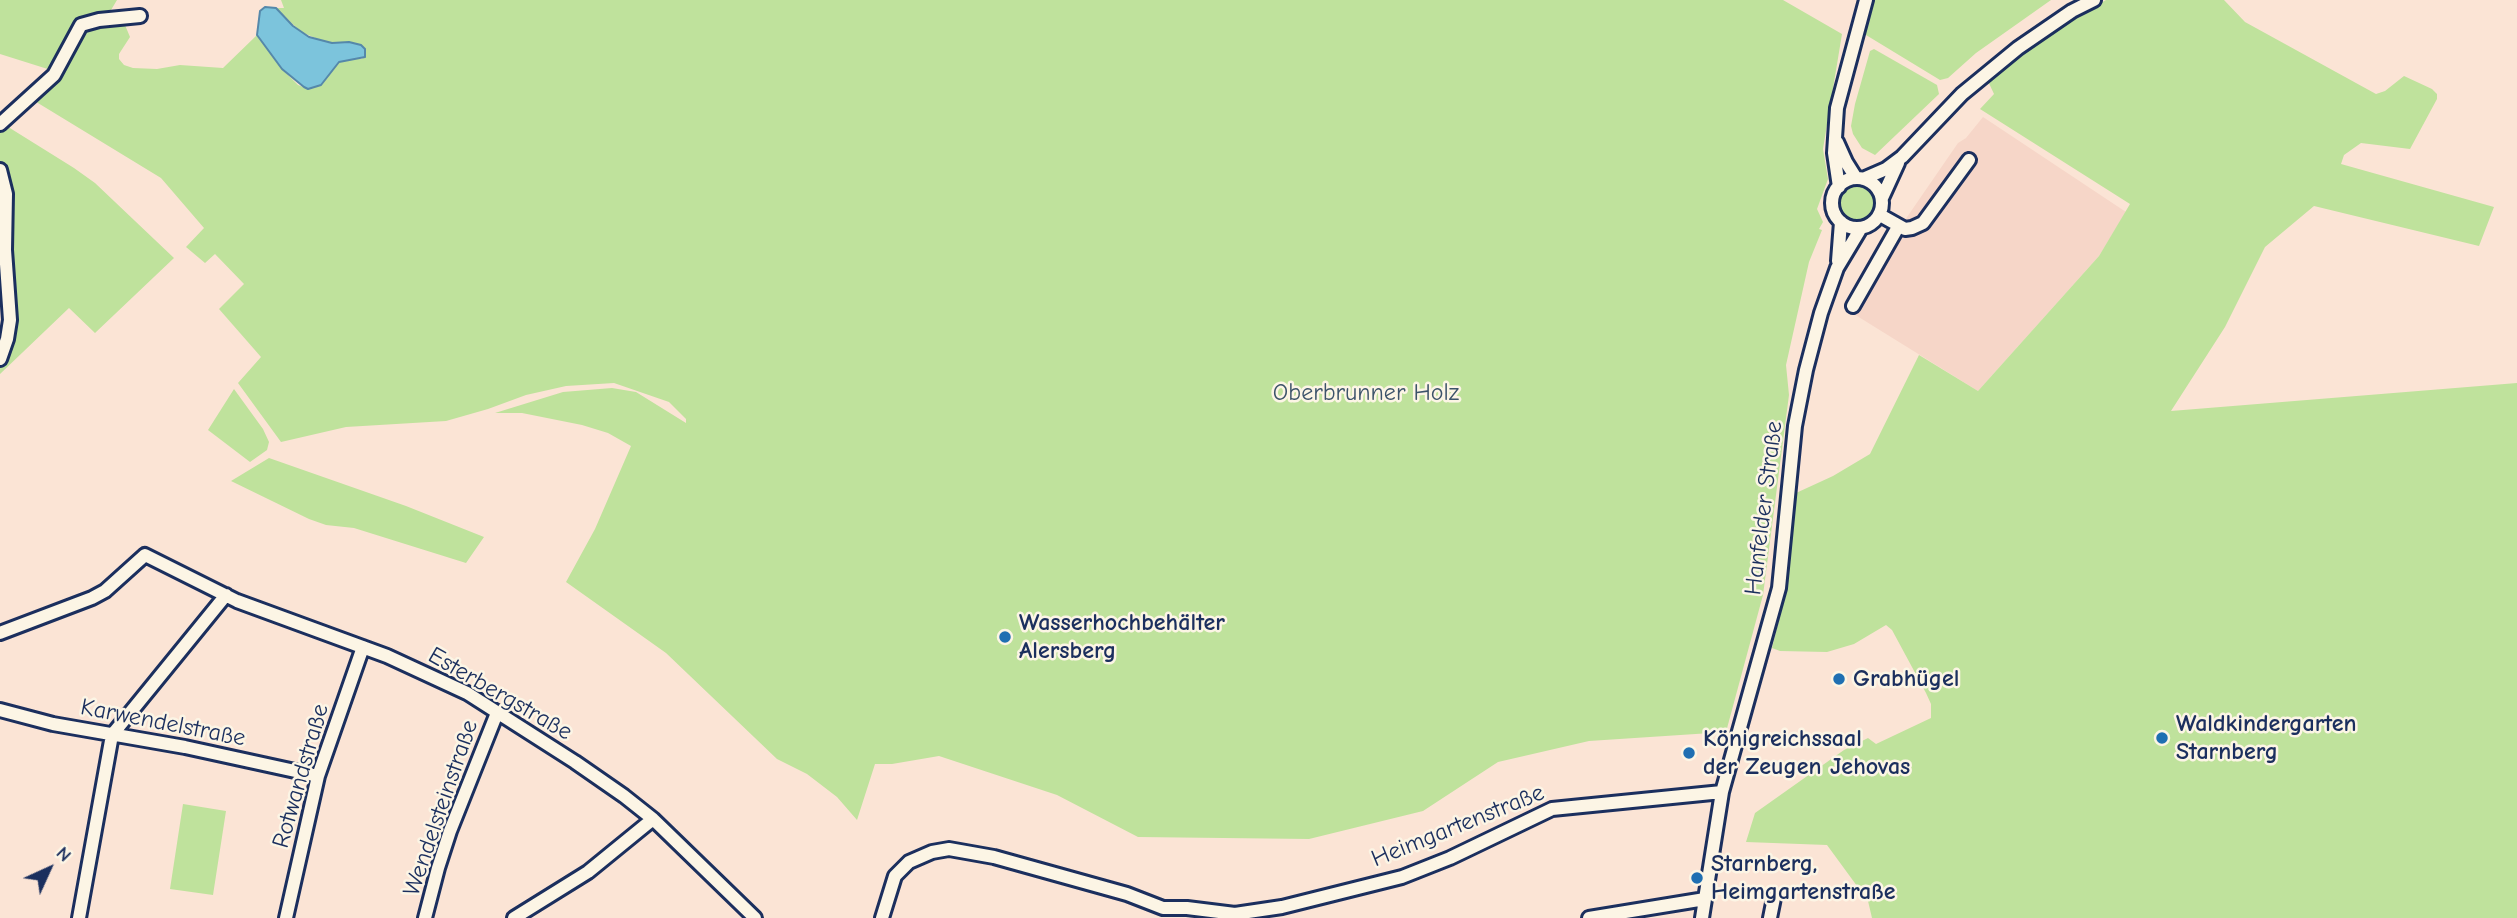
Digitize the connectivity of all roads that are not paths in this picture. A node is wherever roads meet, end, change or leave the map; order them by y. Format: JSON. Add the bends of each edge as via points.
{"nodes":[{"id":1,"x":1866,"y":0,"type":"edge"},
{"id":2,"x":2094,"y":0,"type":"edge"},
{"id":3,"x":140,"y":16,"type":"dead end"},
{"id":4,"x":0,"y":124,"type":"edge"},
{"id":5,"x":1836,"y":138,"type":"junction"},
{"id":6,"x":1902,"y":157,"type":"junction"},
{"id":7,"x":1969,"y":160,"type":"dead end"},
{"id":8,"x":0,"y":170,"type":"edge"},
{"id":9,"x":1860,"y":179,"type":"junction"},
{"id":10,"x":1839,"y":187,"type":"junction"},
{"id":11,"x":1882,"y":198,"type":"junction"},
{"id":12,"x":1880,"y":215,"type":"junction"},
{"id":13,"x":1841,"y":222,"type":"junction"},
{"id":14,"x":1898,"y":227,"type":"junction"},
{"id":15,"x":1861,"y":228,"type":"junction"},
{"id":16,"x":1837,"y":268,"type":"junction"},
{"id":17,"x":1853,"y":306,"type":"dead end"},
{"id":18,"x":0,"y":359,"type":"edge"},
{"id":19,"x":226,"y":595,"type":"junction"},
{"id":20,"x":0,"y":633,"type":"edge"},
{"id":21,"x":363,"y":647,"type":"junction"},
{"id":22,"x":0,"y":710,"type":"edge"},
{"id":23,"x":497,"y":713,"type":"junction"},
{"id":24,"x":112,"y":735,"type":"junction"},
{"id":25,"x":318,"y":776,"type":"junction"},
{"id":26,"x":1723,"y":792,"type":"junction"},
{"id":27,"x":653,"y":819,"type":"junction"},
{"id":28,"x":1774,"y":898,"type":"dead end"},
{"id":29,"x":1705,"y":899,"type":"junction"},
{"id":30,"x":1166,"y":913,"type":"edge"},
{"id":31,"x":79,"y":918,"type":"edge"},
{"id":32,"x":286,"y":918,"type":"edge"},
{"id":33,"x":425,"y":918,"type":"edge"},
{"id":34,"x":514,"y":918,"type":"edge"},
{"id":35,"x":755,"y":918,"type":"edge"},
{"id":36,"x":882,"y":918,"type":"edge"},
{"id":37,"x":1589,"y":918,"type":"edge"},
{"id":38,"x":1702,"y":918,"type":"edge"},
{"id":39,"x":1770,"y":918,"type":"edge"}],
"edges":[{"from":1,"to":5,"type":"street","via":[[1837,108]]},
{"from":2,"to":6,"type":"street","via":[[2018,47],[1962,94]]},
{"from":3,"to":4,"type":"street","via":[[81,25],[54,75]]},
{"from":5,"to":9,"type":"street"},
{"from":5,"to":10,"type":"street"},
{"from":6,"to":9,"type":"street"},
{"from":6,"to":11,"type":"street"},
{"from":7,"to":14,"type":"street","via":[[1923,223],[1912,229]]},
{"from":8,"to":18,"type":"street","via":[[6,194],[10,320]]},
{"from":9,"to":10,"type":"street"},
{"from":9,"to":11,"type":"street","via":[[1875,186]]},
{"from":10,"to":13,"type":"street","via":[[1832,205]]},
{"from":11,"to":12,"type":"street"},
{"from":12,"to":14,"type":"street"},
{"from":12,"to":15,"type":"street"},
{"from":13,"to":15,"type":"street"},
{"from":13,"to":16,"type":"street","name":"Hanfelder Straße"},
{"from":14,"to":17,"type":"street"},
{"from":15,"to":16,"type":"street","name":"Hanfelder Straße"},
{"from":16,"to":26,"type":"street","name":"Hanfelder Straße","via":[[1821,313],[1795,426],[1779,588]]},
{"from":19,"to":20,"type":"street","name":"Esterbergstraße","via":[[145,555],[106,591]]},
{"from":19,"to":21,"type":"street","name":"Esterbergstraße"},
{"from":19,"to":24,"type":"street"},
{"from":21,"to":23,"type":"street","name":"Esterbergstraße","via":[[433,676]]},
{"from":21,"to":25,"type":"street","name":"Rotwandstraße"},
{"from":22,"to":24,"type":"street","name":"Karwendelstraße"},
{"from":23,"to":27,"type":"street","name":"Esterbergstraße"},
{"from":23,"to":33,"type":"street","name":"Wendelsteinstraße","via":[[450,831]]},
{"from":24,"to":25,"type":"street","name":"Karwendelstraße"},
{"from":24,"to":31,"type":"street"},
{"from":25,"to":32,"type":"street","name":"Rotwandstraße"},
{"from":26,"to":29,"type":"street","name":"Hanfelder Straße"},
{"from":26,"to":30,"type":"street","name":"Heimgartenstraße","via":[[1552,809],[1402,877],[1282,907],[1235,914],[1187,908]]},
{"from":27,"to":34,"type":"street","via":[[587,872]]},
{"from":27,"to":35,"type":"street","name":"Esterbergstraße"},
{"from":28,"to":39,"type":"street"},
{"from":29,"to":37,"type":"street"},
{"from":29,"to":38,"type":"street","name":"Hanfelder Straße"},
{"from":30,"to":36,"type":"street","name":"Heimgartenstraße","via":[[1127,894],[949,849],[909,862],[895,876]]}]}
